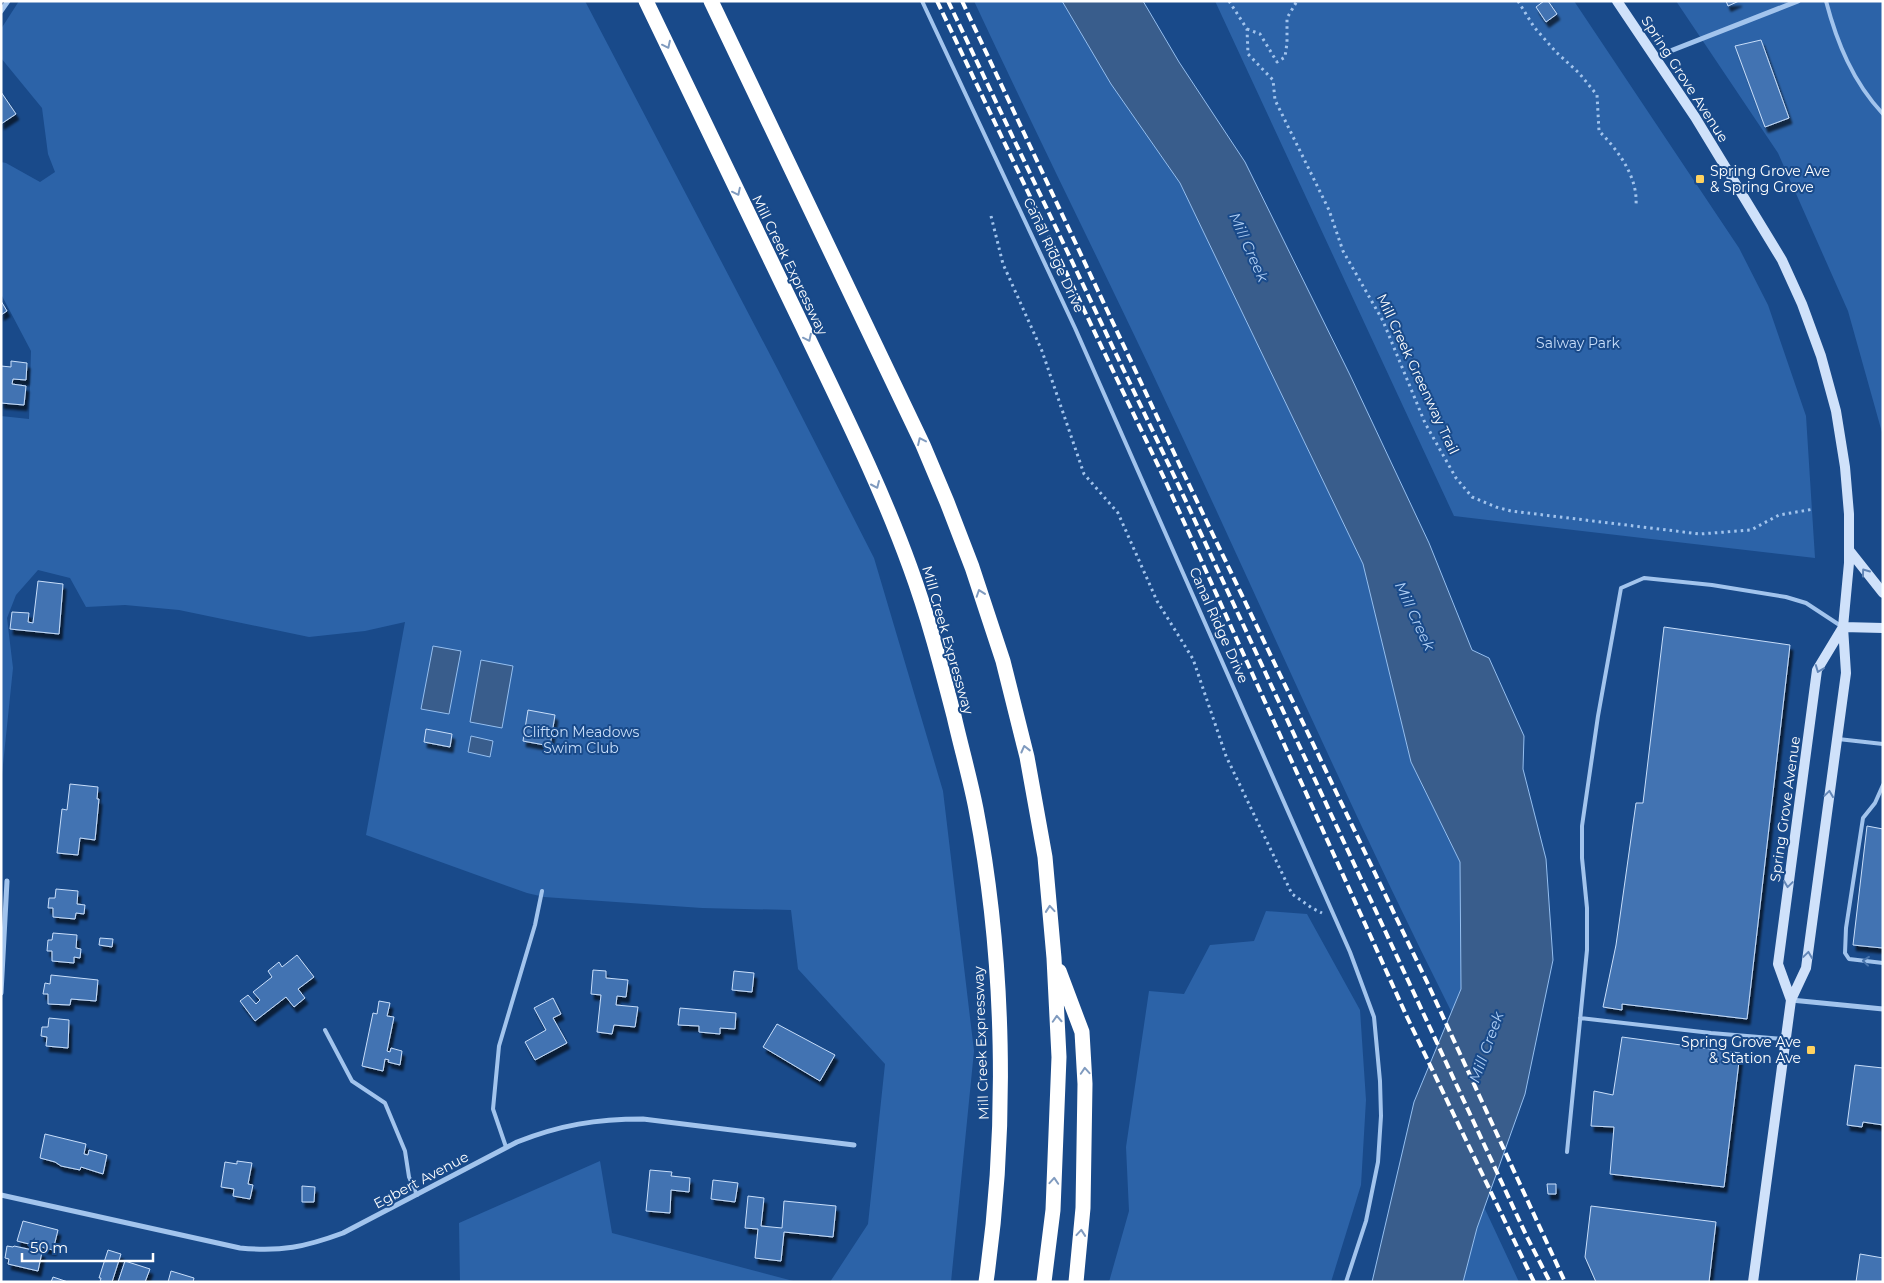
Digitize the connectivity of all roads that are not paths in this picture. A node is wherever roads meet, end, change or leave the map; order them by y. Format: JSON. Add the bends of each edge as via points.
{"nodes":[{"id":1,"x":8,"y":1,"type":"edge"},
{"id":2,"x":646,"y":1,"type":"edge"},
{"id":3,"x":711,"y":1,"type":"edge"},
{"id":4,"x":922,"y":1,"type":"edge"},
{"id":5,"x":1617,"y":1,"type":"edge"},
{"id":6,"x":1798,"y":1,"type":"edge"},
{"id":7,"x":1826,"y":1,"type":"edge"},
{"id":8,"x":1,"y":11,"type":"edge"},
{"id":9,"x":1655,"y":58,"type":"junction"},
{"id":10,"x":1883,"y":114,"type":"edge"},
{"id":11,"x":1849,"y":550,"type":"junction"},
{"id":12,"x":1883,"y":593,"type":"edge"},
{"id":13,"x":1843,"y":627,"type":"junction"},
{"id":14,"x":1883,"y":628,"type":"edge"},
{"id":15,"x":1837,"y":739,"type":"junction"},
{"id":16,"x":1883,"y":744,"type":"edge"},
{"id":17,"x":1883,"y":785,"type":"edge"},
{"id":18,"x":7,"y":881,"type":"dead end"},
{"id":19,"x":542,"y":890,"type":"dead end"},
{"id":20,"x":1054,"y":958,"type":"junction"},
{"id":21,"x":1883,"y":963,"type":"edge"},
{"id":22,"x":1,"y":993,"type":"edge"},
{"id":23,"x":1790,"y":1000,"type":"junction"},
{"id":24,"x":1883,"y":1009,"type":"edge"},
{"id":25,"x":1580,"y":1018,"type":"junction"},
{"id":26,"x":325,"y":1030,"type":"dead end"},
{"id":27,"x":1785,"y":1039,"type":"junction"},
{"id":28,"x":854,"y":1145,"type":"dead end"},
{"id":29,"x":506,"y":1147,"type":"junction"},
{"id":30,"x":1567,"y":1152,"type":"dead end"},
{"id":31,"x":1,"y":1195,"type":"edge"},
{"id":32,"x":417,"y":1195,"type":"junction"},
{"id":33,"x":986,"y":1282,"type":"edge"},
{"id":34,"x":1044,"y":1282,"type":"edge"},
{"id":35,"x":1076,"y":1282,"type":"edge"},
{"id":36,"x":1346,"y":1282,"type":"edge"},
{"id":37,"x":1753,"y":1282,"type":"edge"}],
"edges":[{"from":1,"to":8,"type":"street"},
{"from":2,"to":33,"type":"highway","name":"Mill Creek Expressway","one_way":true,"via":[[858,443],[909,563],[945,679],[986,870],[996,977],[1000,1116]]},
{"from":20,"to":3,"type":"highway","one_way":true,"via":[[1045,857],[1027,757],[1003,661],[972,567],[923,445]]},
{"from":4,"to":36,"type":"lane","name":"Canal Ridge Drive","via":[[1076,328],[1367,994],[1374,1017],[1380,1081],[1378,1162],[1366,1221]]},
{"from":5,"to":9,"type":"main road","name":"Spring Grove Avenue"},
{"from":6,"to":9,"type":"street"},
{"from":7,"to":10,"type":"lane","via":[[1834,33],[1848,65]]},
{"from":9,"to":11,"type":"main road","name":"Spring Grove Avenue","via":[[1777,252],[1802,304],[1836,411],[1845,466]]},
{"from":12,"to":11,"type":"main road","one_way":true},
{"from":11,"to":13,"type":"main road","name":"Spring Grove Avenue"},
{"from":13,"to":14,"type":"main road"},
{"from":13,"to":15,"type":"main road","name":"Spring Grove Avenue","via":[[1846,673]]},
{"from":13,"to":23,"type":"main road","name":"Spring Grove Avenue","one_way":true,"via":[[1817,670],[1778,964]]},
{"from":13,"to":25,"type":"lane","via":[[1806,603],[1786,597],[1644,578],[1621,588],[1582,826],[1587,950]]},
{"from":15,"to":16,"type":"lane"},
{"from":23,"to":15,"type":"main road","name":"Spring Grove Avenue","one_way":true,"via":[[1806,968]]},
{"from":21,"to":17,"type":"lane","one_way":true,"via":[[1850,959],[1845,953],[1863,818]]},
{"from":18,"to":22,"type":"street"},
{"from":19,"to":29,"type":"lane","via":[[535,926],[499,1046],[493,1109]]},
{"from":34,"to":20,"type":"highway","one_way":true,"via":[[1052,1210],[1059,1057]]},
{"from":35,"to":20,"type":"highway","one_way":true,"via":[[1084,1199],[1082,1032]]},
{"from":23,"to":24,"type":"street"},
{"from":23,"to":27,"type":"main road","name":"Spring Grove Avenue"},
{"from":25,"to":27,"type":"lane"},
{"from":25,"to":30,"type":"lane"},
{"from":26,"to":32,"type":"lane","via":[[352,1080],[386,1103]]},
{"from":27,"to":37,"type":"main road","name":"Spring Grove Avenue"},
{"from":28,"to":29,"type":"street","name":"Egbert Avenue","via":[[643,1119],[610,1119],[547,1130]]},
{"from":29,"to":32,"type":"street","name":"Egbert Avenue"},
{"from":31,"to":32,"type":"street","name":"Egbert Avenue","via":[[240,1248],[265,1250],[291,1249],[325,1240]]}]}
